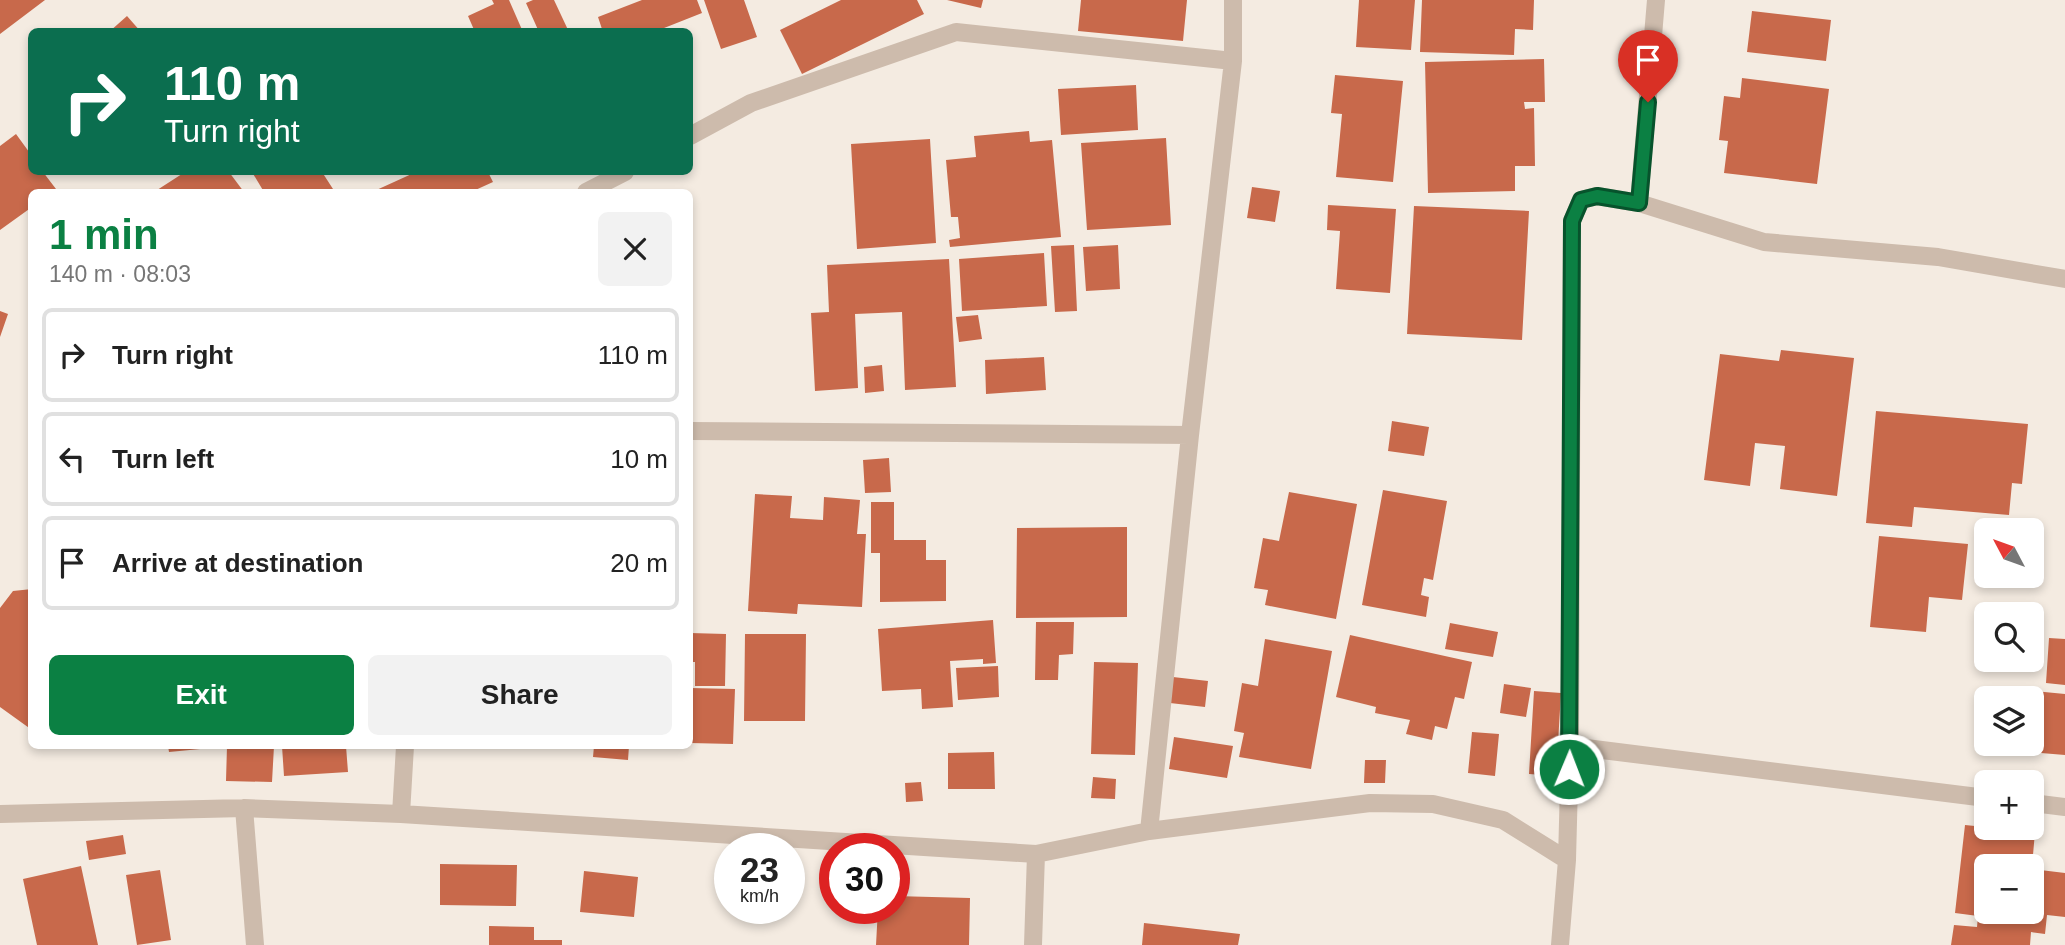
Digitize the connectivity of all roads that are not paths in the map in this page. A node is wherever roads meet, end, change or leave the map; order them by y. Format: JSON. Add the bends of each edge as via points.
{"nodes":[{"id":1,"x":1233,"y":0,"type":"edge"},
{"id":2,"x":1656,"y":0,"type":"edge"},
{"id":3,"x":1233,"y":61,"type":"junction"},
{"id":4,"x":693,"y":134,"type":"edge"},
{"id":5,"x":619,"y":175,"type":"edge"},
{"id":6,"x":592,"y":189,"type":"edge"},
{"id":7,"x":1639,"y":203,"type":"junction"},
{"id":8,"x":2065,"y":279,"type":"edge"},
{"id":9,"x":693,"y":431,"type":"edge"},
{"id":10,"x":1191,"y":435,"type":"junction"},
{"id":11,"x":1570,"y":746,"type":"junction"},
{"id":12,"x":405,"y":749,"type":"edge"},
{"id":13,"x":1974,"y":796,"type":"edge"},
{"id":14,"x":2044,"y":804,"type":"edge"},
{"id":15,"x":2065,"y":807,"type":"edge"},
{"id":16,"x":244,"y":808,"type":"junction"},
{"id":17,"x":0,"y":814,"type":"edge"},
{"id":18,"x":401,"y":814,"type":"junction"},
{"id":19,"x":1149,"y":831,"type":"junction"},
{"id":20,"x":1036,"y":854,"type":"junction"},
{"id":21,"x":1567,"y":860,"type":"junction"},
{"id":22,"x":255,"y":945,"type":"edge"},
{"id":23,"x":1033,"y":945,"type":"edge"},
{"id":24,"x":1560,"y":945,"type":"edge"}],
"edges":[{"from":1,"to":3,"type":"street"},
{"from":2,"to":7,"type":"street"},
{"from":3,"to":4,"type":"street","via":[[956,32],[751,103]]},
{"from":3,"to":10,"type":"street"},
{"from":5,"to":6,"type":"street"},
{"from":7,"to":8,"type":"street","via":[[1763,242],[1938,257]]},
{"from":7,"to":11,"type":"street","via":[[1597,196],[1581,200],[1572,221]]},
{"from":9,"to":10,"type":"street"},
{"from":10,"to":19,"type":"street"},
{"from":11,"to":13,"type":"street"},
{"from":11,"to":21,"type":"street"},
{"from":12,"to":18,"type":"street"},
{"from":14,"to":15,"type":"street"},
{"from":16,"to":17,"type":"street"},
{"from":16,"to":18,"type":"street"},
{"from":16,"to":22,"type":"street"},
{"from":18,"to":20,"type":"street"},
{"from":19,"to":20,"type":"street"},
{"from":19,"to":21,"type":"street","via":[[1370,803],[1433,804],[1503,820]]},
{"from":20,"to":23,"type":"street"},
{"from":21,"to":24,"type":"street"}]}
